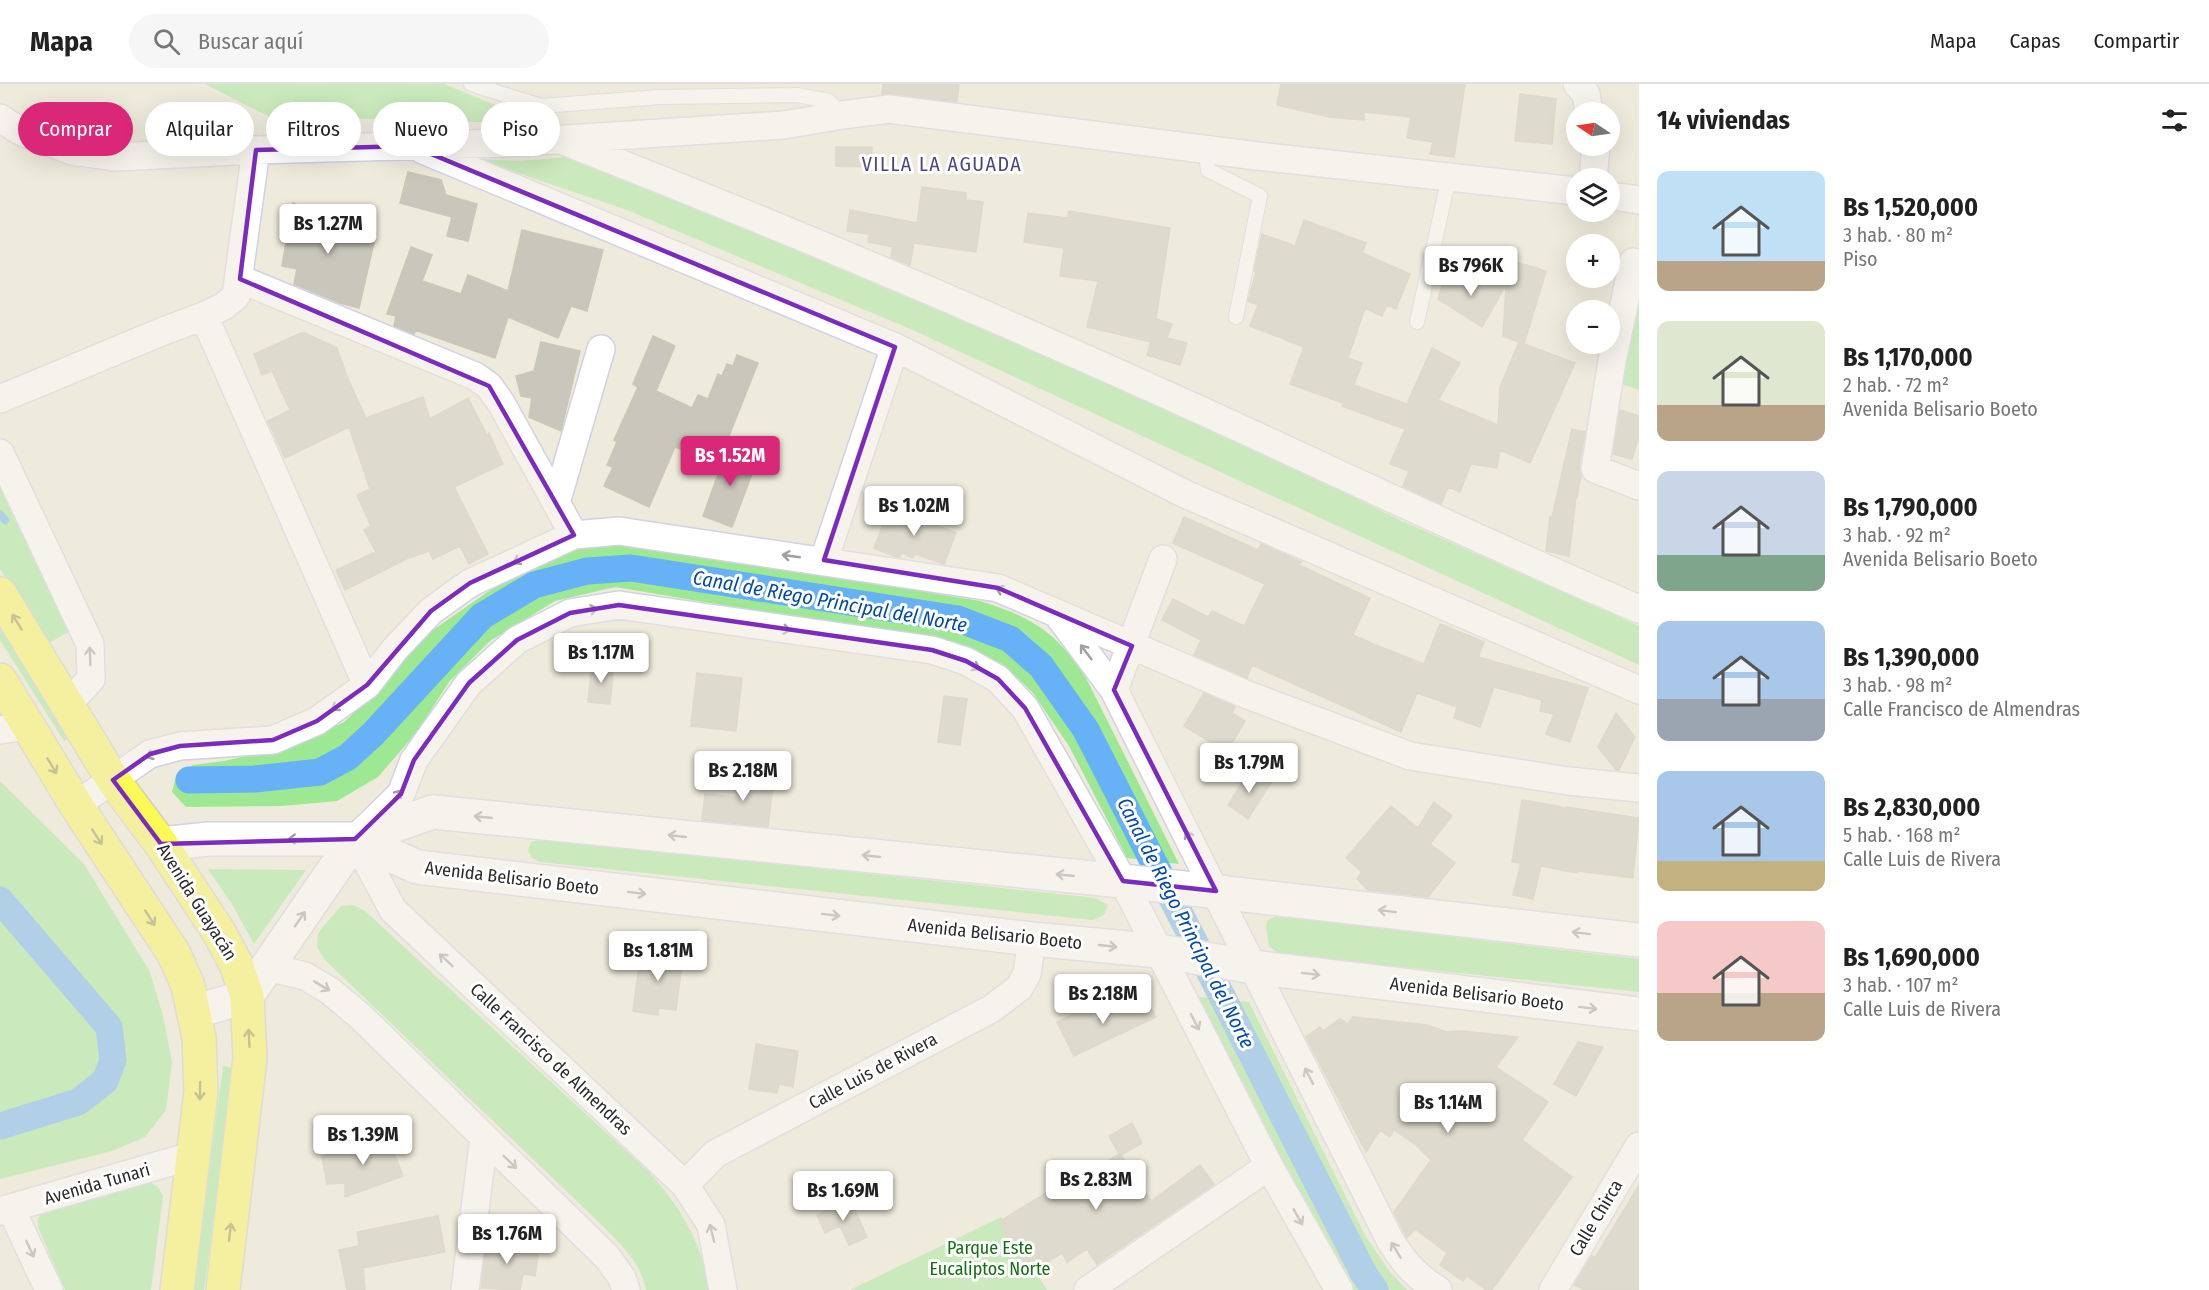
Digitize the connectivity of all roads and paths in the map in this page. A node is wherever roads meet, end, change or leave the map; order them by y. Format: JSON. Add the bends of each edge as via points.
{"nodes":[{"id":1,"x":471,"y":84,"type":"edge"},
{"id":2,"x":1577,"y":84,"type":"edge"},
{"id":3,"x":1587,"y":102,"type":"edge"},
{"id":4,"x":842,"y":115,"type":"junction"},
{"id":5,"x":0,"y":118,"type":"edge"},
{"id":6,"x":560,"y":139,"type":"joint"},
{"id":7,"x":373,"y":147,"type":"edge"},
{"id":8,"x":1205,"y":149,"type":"junction"},
{"id":9,"x":256,"y":150,"type":"junction"},
{"id":10,"x":436,"y":156,"type":"edge"},
{"id":11,"x":1449,"y":177,"type":"junction"},
{"id":12,"x":1566,"y":191,"type":"edge"},
{"id":13,"x":1620,"y":197,"type":"edge"},
{"id":14,"x":1639,"y":200,"type":"edge"},
{"id":15,"x":1633,"y":262,"type":"dead end"},
{"id":16,"x":240,"y":279,"type":"junction"},
{"id":17,"x":204,"y":316,"type":"junction"},
{"id":18,"x":1236,"y":317,"type":"dead end"},
{"id":19,"x":1417,"y":322,"type":"dead end"},
{"id":20,"x":895,"y":347,"type":"junction"},
{"id":21,"x":601,"y":349,"type":"dead end"},
{"id":22,"x":0,"y":399,"type":"edge"},
{"id":23,"x":0,"y":453,"type":"edge"},
{"id":24,"x":1639,"y":486,"type":"edge"},
{"id":25,"x":556,"y":503,"type":"junction"},
{"id":26,"x":574,"y":535,"type":"junction"},
{"id":27,"x":1163,"y":559,"type":"dead end"},
{"id":28,"x":824,"y":560,"type":"junction"},
{"id":29,"x":0,"y":594,"type":"edge"},
{"id":30,"x":1639,"y":609,"type":"edge"},
{"id":31,"x":1058,"y":614,"type":"junction"},
{"id":32,"x":1132,"y":646,"type":"junction"},
{"id":33,"x":0,"y":680,"type":"edge"},
{"id":34,"x":367,"y":685,"type":"junction"},
{"id":35,"x":1114,"y":690,"type":"junction"},
{"id":36,"x":1639,"y":690,"type":"edge"},
{"id":37,"x":67,"y":705,"type":"junction"},
{"id":38,"x":14,"y":728,"type":"edge"},
{"id":39,"x":113,"y":780,"type":"junction"},
{"id":40,"x":1639,"y":788,"type":"edge"},
{"id":41,"x":76,"y":805,"type":"junction"},
{"id":42,"x":355,"y":838,"type":"junction"},
{"id":43,"x":161,"y":844,"type":"junction"},
{"id":44,"x":1133,"y":882,"type":"junction"},
{"id":45,"x":1204,"y":890,"type":"junction"},
{"id":46,"x":1032,"y":939,"type":"junction"},
{"id":47,"x":1639,"y":940,"type":"edge"},
{"id":48,"x":1171,"y":953,"type":"junction"},
{"id":49,"x":1243,"y":965,"type":"junction"},
{"id":50,"x":267,"y":967,"type":"junction"},
{"id":51,"x":247,"y":996,"type":"junction"},
{"id":52,"x":194,"y":1012,"type":"junction"},
{"id":53,"x":1639,"y":1014,"type":"edge"},
{"id":54,"x":484,"y":1137,"type":"junction"},
{"id":55,"x":1639,"y":1146,"type":"edge"},
{"id":56,"x":195,"y":1155,"type":"junction"},
{"id":57,"x":1269,"y":1166,"type":"junction"},
{"id":58,"x":685,"y":1185,"type":"junction"},
{"id":59,"x":5,"y":1210,"type":"edge"},
{"id":60,"x":49,"y":1290,"type":"edge"},
{"id":61,"x":177,"y":1290,"type":"edge"},
{"id":62,"x":223,"y":1290,"type":"edge"},
{"id":63,"x":465,"y":1290,"type":"edge"},
{"id":64,"x":626,"y":1290,"type":"edge"},
{"id":65,"x":723,"y":1290,"type":"edge"},
{"id":66,"x":1088,"y":1290,"type":"edge"},
{"id":67,"x":1339,"y":1290,"type":"edge"},
{"id":68,"x":1438,"y":1290,"type":"edge"},
{"id":69,"x":1553,"y":1290,"type":"edge"}],
"edges":[{"from":1,"to":4,"type":"lane","via":[[541,106],[660,97],[797,95],[829,101]]},
{"from":2,"to":3,"type":"street"},
{"from":4,"to":6,"type":"street","via":[[784,125]]},
{"from":4,"to":8,"type":"street","via":[[889,109]]},
{"from":5,"to":9,"type":"street","via":[[20,131],[72,151],[117,157]]},
{"from":6,"to":30,"type":"street","via":[[956,302]]},
{"from":7,"to":9,"type":"street"},
{"from":8,"to":11,"type":"street"},
{"from":8,"to":18,"type":"lane","via":[[1208,170],[1260,196]]},
{"from":9,"to":16,"type":"street"},
{"from":10,"to":20,"type":"street"},
{"from":11,"to":12,"type":"street"},
{"from":11,"to":19,"type":"lane"},
{"from":13,"to":14,"type":"street"},
{"from":15,"to":24,"type":"street","via":[[1595,469]]},
{"from":16,"to":17,"type":"street","via":[[236,296]]},
{"from":16,"to":25,"type":"street","via":[[475,376],[489,386],[501,403]]},
{"from":17,"to":22,"type":"street"},
{"from":17,"to":34,"type":"street"},
{"from":20,"to":28,"type":"street"},
{"from":20,"to":36,"type":"street","via":[[1185,494]]},
{"from":21,"to":25,"type":"street"},
{"from":37,"to":23,"type":"street","one_way":true,"via":[[91,679],[90,644]]},
{"from":25,"to":26,"type":"street"},
{"from":28,"to":26,"type":"street","one_way":true,"via":[[619,531]]},
{"from":26,"to":34,"type":"street","one_way":true,"via":[[470,583],[431,611]]},
{"from":27,"to":32,"type":"street"},
{"from":31,"to":28,"type":"street","one_way":true,"via":[[998,588]]},
{"from":37,"to":29,"type":"main road","name":"Avenida Guayacán","one_way":true},
{"from":31,"to":32,"type":"street"},
{"from":35,"to":31,"type":"street","one_way":true},
{"from":32,"to":35,"type":"street"},
{"from":32,"to":40,"type":"street","via":[[1245,694],[1410,756]]},
{"from":33,"to":38,"type":"main road"},
{"from":34,"to":39,"type":"street","one_way":true,"via":[[317,721],[273,740],[180,746],[150,754]]},
{"from":45,"to":35,"type":"street","one_way":true},
{"from":37,"to":39,"type":"main road","name":"Avenida Guayacán"},
{"from":38,"to":41,"type":"main road","one_way":true},
{"from":39,"to":41,"type":"street"},
{"from":39,"to":43,"type":"main road","name":"Avenida Guayacán"},
{"from":41,"to":52,"type":"main road","one_way":true,"via":[[174,954]]},
{"from":42,"to":43,"type":"street","name":"Avenida Belisario Boeto","one_way":true,"via":[[208,839]]},
{"from":44,"to":42,"type":"street","name":"Avenida Belisario Boeto","one_way":true,"via":[[433,812]]},
{"from":42,"to":44,"type":"street","one_way":true,"via":[[401,794],[414,760],[469,683],[517,640],[570,613],[619,605],[932,650],[966,661],[998,679],[1025,708]]},
{"from":42,"to":46,"type":"street","name":"Avenida Belisario Boeto","one_way":true,"via":[[417,867]]},
{"from":50,"to":42,"type":"street","one_way":true},
{"from":58,"to":42,"type":"street","name":"Calle Francisco de Almendras","one_way":true,"via":[[393,910]]},
{"from":43,"to":51,"type":"main road","name":"Avenida Guayacán","via":[[220,934]]},
{"from":44,"to":45,"type":"street","name":"Avenida Belisario Boeto"},
{"from":44,"to":48,"type":"street"},
{"from":47,"to":45,"type":"street","name":"Avenida Belisario Boeto","one_way":true},
{"from":45,"to":49,"type":"street"},
{"from":46,"to":48,"type":"street","name":"Avenida Belisario Boeto","one_way":true},
{"from":46,"to":58,"type":"street","name":"Calle Luis de Rivera","via":[[1027,974],[1019,988],[991,1009],[715,1155]]},
{"from":48,"to":49,"type":"street","name":"Avenida Belisario Boeto"},
{"from":48,"to":57,"type":"street","one_way":true},
{"from":49,"to":53,"type":"street","name":"Avenida Belisario Boeto","one_way":true},
{"from":68,"to":49,"type":"street","one_way":true,"via":[[1404,1263],[1391,1242]]},
{"from":50,"to":51,"type":"street"},
{"from":50,"to":54,"type":"street","one_way":true,"via":[[304,976],[330,990]]},
{"from":51,"to":52,"type":"street"},
{"from":62,"to":51,"type":"main road","name":"Avenida Guayacán","one_way":true,"via":[[250,1058]]},
{"from":52,"to":56,"type":"main road","one_way":true,"via":[[201,1092]]},
{"from":54,"to":63,"type":"street"},
{"from":54,"to":64,"type":"street","one_way":true,"via":[[607,1257]]},
{"from":55,"to":69,"type":"street","name":"Calle Chirca"},
{"from":56,"to":59,"type":"street","name":"Avenida Tunari"},
{"from":56,"to":61,"type":"main road"},
{"from":57,"to":66,"type":"street"},
{"from":57,"to":67,"type":"street","one_way":true},
{"from":65,"to":58,"type":"street","name":"Calle Francisco de Almendras","one_way":true,"via":[[711,1225]]},
{"from":59,"to":60,"type":"street","one_way":true}]}
